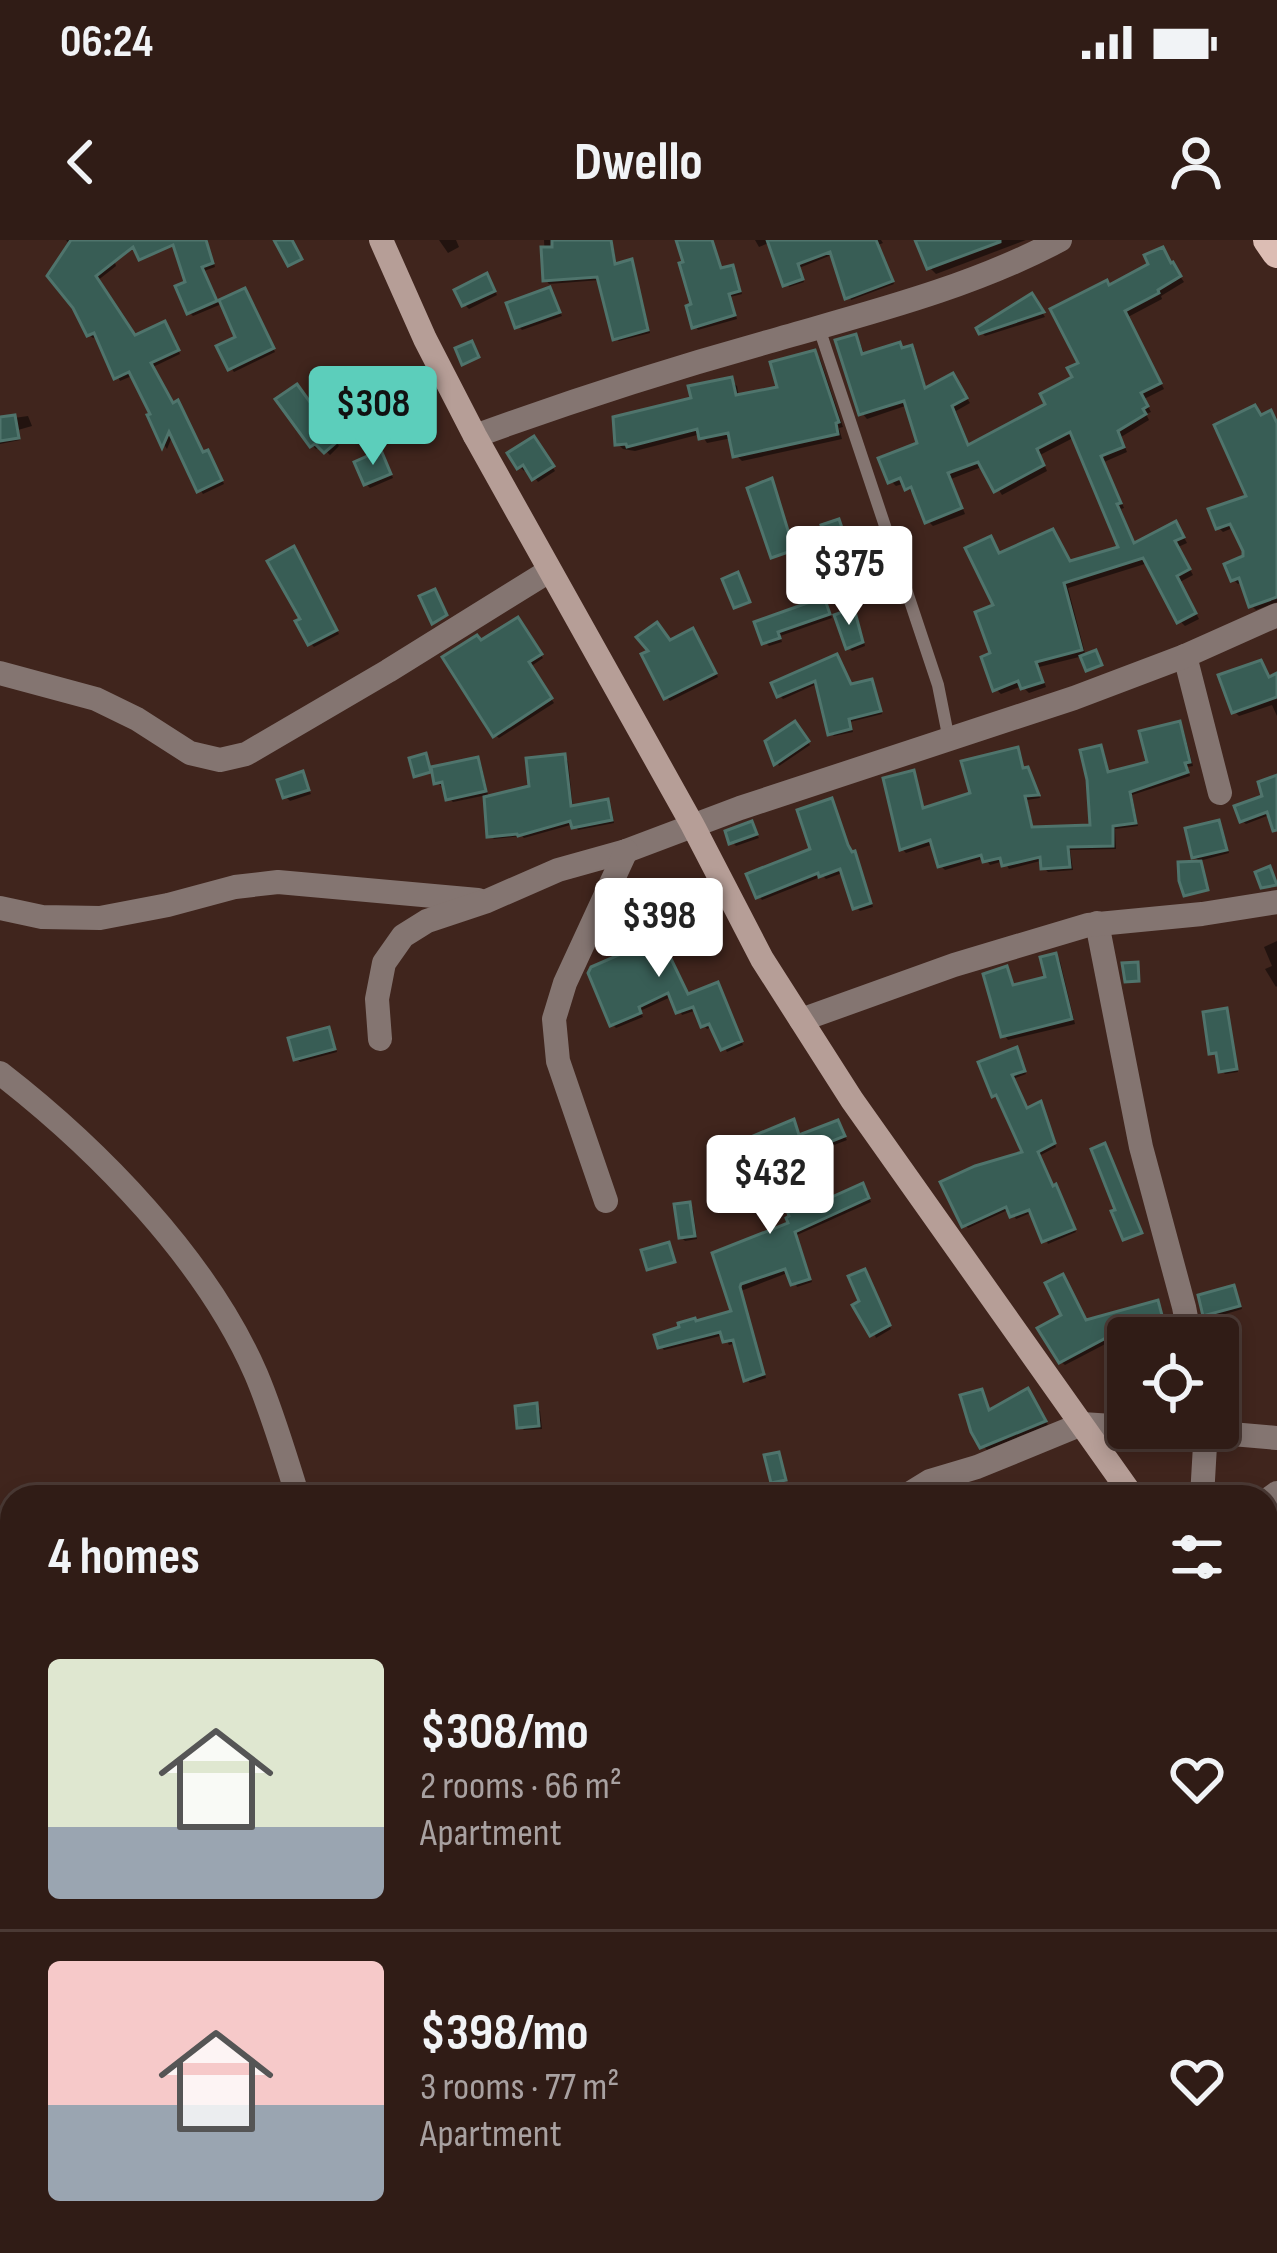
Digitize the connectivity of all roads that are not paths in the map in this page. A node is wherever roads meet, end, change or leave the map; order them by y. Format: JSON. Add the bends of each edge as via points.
{"nodes":[{"id":1,"x":381,"y":240,"type":"edge"},
{"id":2,"x":1060,"y":240,"type":"edge"},
{"id":3,"x":1268,"y":240,"type":"edge"},
{"id":4,"x":1277,"y":253,"type":"edge"},
{"id":5,"x":818,"y":327,"type":"junction"},
{"id":6,"x":475,"y":436,"type":"junction"},
{"id":7,"x":549,"y":571,"type":"junction"},
{"id":8,"x":1277,"y":615,"type":"edge"},
{"id":9,"x":1184,"y":656,"type":"junction"},
{"id":10,"x":0,"y":674,"type":"edge"},
{"id":11,"x":949,"y":740,"type":"junction"},
{"id":12,"x":1220,"y":793,"type":"dead end"},
{"id":13,"x":692,"y":824,"type":"junction"},
{"id":14,"x":626,"y":851,"type":"junction"},
{"id":15,"x":487,"y":901,"type":"junction"},
{"id":16,"x":1277,"y":902,"type":"edge"},
{"id":17,"x":0,"y":908,"type":"edge"},
{"id":18,"x":1096,"y":923,"type":"junction"},
{"id":19,"x":801,"y":1020,"type":"junction"},
{"id":20,"x":380,"y":1039,"type":"dead end"},
{"id":21,"x":0,"y":1072,"type":"edge"},
{"id":22,"x":606,"y":1202,"type":"dead end"},
{"id":23,"x":1185,"y":1317,"type":"edge"},
{"id":24,"x":1082,"y":1424,"type":"junction"},
{"id":25,"x":1107,"y":1425,"type":"edge"},
{"id":26,"x":1239,"y":1433,"type":"edge"},
{"id":27,"x":1277,"y":1438,"type":"edge"},
{"id":28,"x":1205,"y":1449,"type":"edge"},
{"id":29,"x":294,"y":1485,"type":"edge"},
{"id":30,"x":924,"y":1485,"type":"edge"},
{"id":31,"x":1125,"y":1485,"type":"edge"},
{"id":32,"x":1203,"y":1485,"type":"edge"}],
"edges":[{"from":1,"to":6,"type":"street"},
{"from":2,"to":5,"type":"street","via":[[977,278]]},
{"from":3,"to":4,"type":"main road"},
{"from":5,"to":6,"type":"street"},
{"from":5,"to":11,"type":"lane","via":[[938,685]]},
{"from":6,"to":7,"type":"street"},
{"from":7,"to":10,"type":"street","via":[[246,754],[220,760],[190,753],[96,699]]},
{"from":7,"to":13,"type":"street"},
{"from":8,"to":9,"type":"street"},
{"from":9,"to":11,"type":"street"},
{"from":9,"to":12,"type":"street"},
{"from":11,"to":13,"type":"street"},
{"from":13,"to":14,"type":"street"},
{"from":13,"to":19,"type":"street"},
{"from":14,"to":15,"type":"street"},
{"from":14,"to":22,"type":"street","via":[[554,1019],[558,1061]]},
{"from":15,"to":17,"type":"street","via":[[278,882],[100,918]]},
{"from":15,"to":20,"type":"street","via":[[403,935],[384,963]]},
{"from":16,"to":18,"type":"street"},
{"from":18,"to":19,"type":"street"},
{"from":18,"to":23,"type":"street"},
{"from":19,"to":24,"type":"street"},
{"from":21,"to":29,"type":"street","via":[[106,1165],[221,1308],[255,1372]]},
{"from":24,"to":25,"type":"street"},
{"from":24,"to":30,"type":"street"},
{"from":24,"to":31,"type":"street"},
{"from":26,"to":27,"type":"street"},
{"from":28,"to":32,"type":"street"}]}
